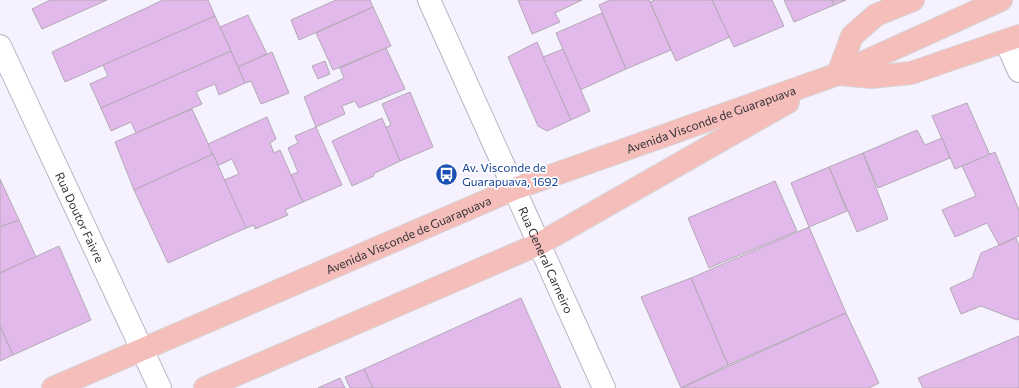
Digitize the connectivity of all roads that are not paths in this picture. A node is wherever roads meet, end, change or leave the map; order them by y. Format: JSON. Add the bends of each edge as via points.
{"nodes":[{"id":1,"x":429,"y":0,"type":"edge"},
{"id":2,"x":913,"y":0,"type":"edge"},
{"id":3,"x":1001,"y":0,"type":"edge"},
{"id":4,"x":1012,"y":39,"type":"edge"},
{"id":5,"x":0,"y":46,"type":"edge"},
{"id":6,"x":1019,"y":71,"type":"edge"},
{"id":7,"x":838,"y":74,"type":"junction"},
{"id":8,"x":514,"y":189,"type":"junction"},
{"id":9,"x":539,"y":244,"type":"junction"},
{"id":10,"x":142,"y":350,"type":"junction"},
{"id":11,"x":52,"y":388,"type":"edge"},
{"id":12,"x":160,"y":388,"type":"edge"},
{"id":13,"x":205,"y":388,"type":"edge"},
{"id":14,"x":604,"y":388,"type":"edge"}],
"edges":[{"from":1,"to":8,"type":"street","name":"Rua General Carneiro"},
{"from":2,"to":7,"type":"main road","via":[[876,15],[852,36]]},
{"from":3,"to":7,"type":"main road","name":"Avenida Visconde de Guarapuava"},
{"from":4,"to":6,"type":"street"},
{"from":4,"to":7,"type":"main road","via":[[911,73],[871,77]]},
{"from":5,"to":10,"type":"street","name":"Rua Doutor Faivre"},
{"from":7,"to":8,"type":"main road","name":"Avenida Visconde de Guarapuava"},
{"from":7,"to":9,"type":"main road","name":"Avenida Visconde de Guarapuava"},
{"from":8,"to":9,"type":"street","name":"Rua General Carneiro"},
{"from":8,"to":10,"type":"main road","name":"Avenida Visconde de Guarapuava"},
{"from":9,"to":13,"type":"main road","name":"Avenida Visconde de Guarapuava"},
{"from":9,"to":14,"type":"street","name":"Rua General Carneiro"},
{"from":10,"to":11,"type":"main road","name":"Avenida Visconde de Guarapuava"},
{"from":10,"to":12,"type":"street","name":"Rua Doutor Faivre"}]}
